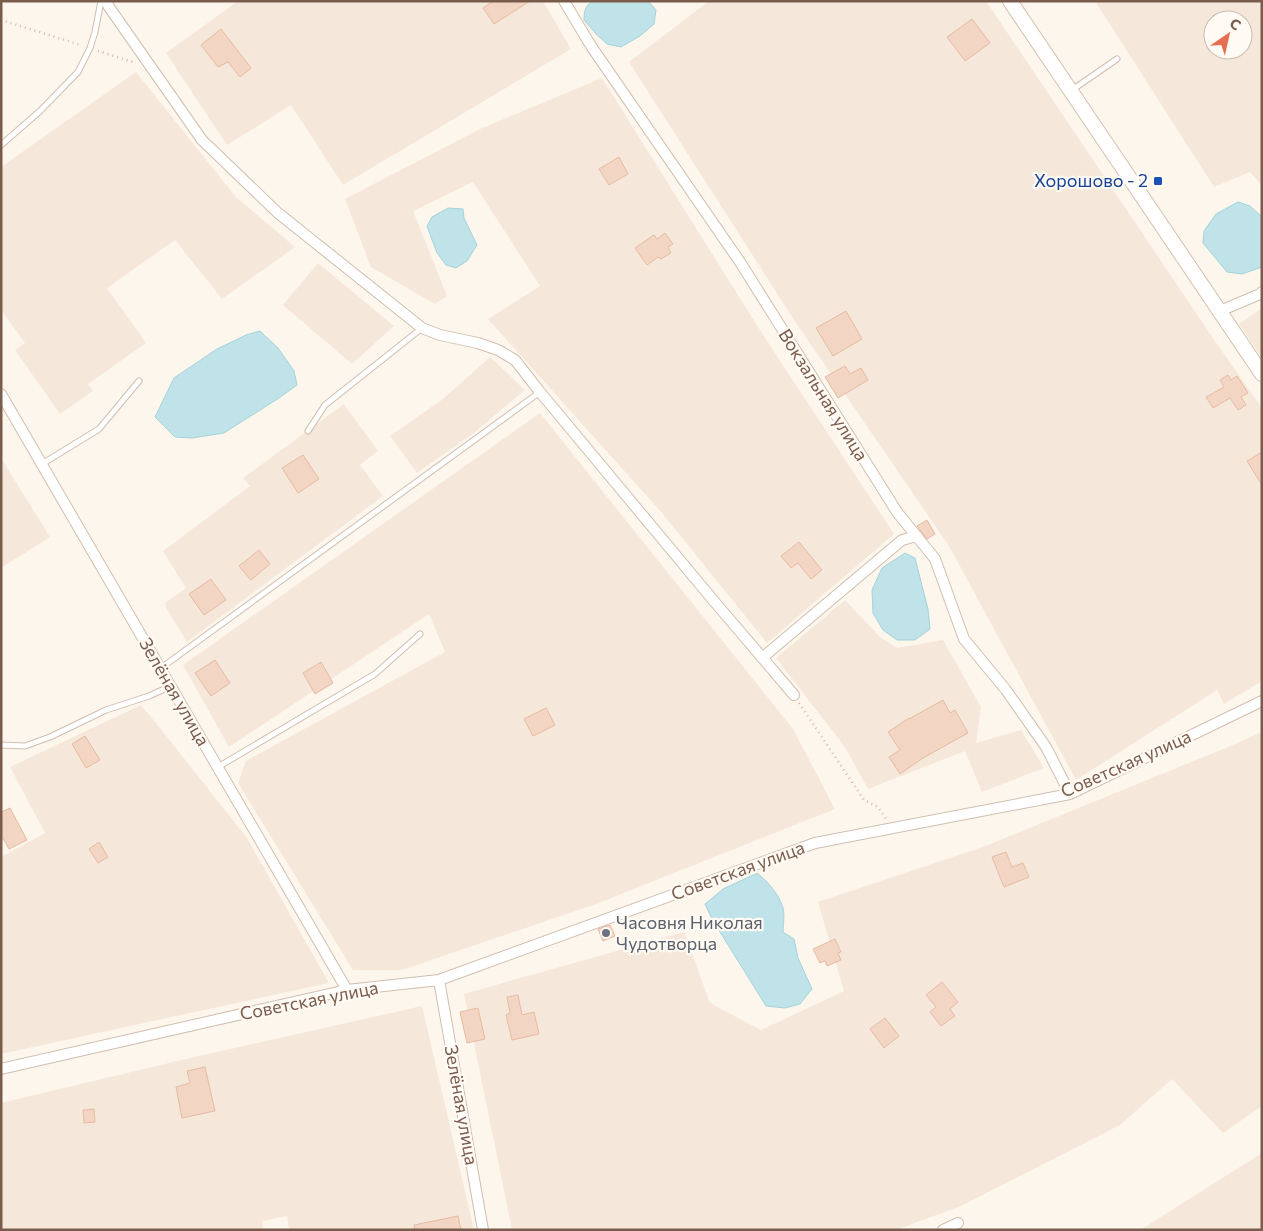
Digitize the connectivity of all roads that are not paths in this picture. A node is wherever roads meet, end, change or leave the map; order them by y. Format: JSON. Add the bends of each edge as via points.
{"nodes":[{"id":1,"x":101,"y":1,"type":"edge"},
{"id":2,"x":106,"y":1,"type":"edge"},
{"id":3,"x":564,"y":1,"type":"edge"},
{"id":4,"x":1010,"y":1,"type":"edge"},
{"id":5,"x":1116,"y":59,"type":"dead end"},
{"id":6,"x":1070,"y":91,"type":"junction"},
{"id":7,"x":1,"y":145,"type":"edge"},
{"id":8,"x":1262,"y":292,"type":"edge"},
{"id":9,"x":1220,"y":311,"type":"junction"},
{"id":10,"x":422,"y":328,"type":"junction"},
{"id":11,"x":1262,"y":374,"type":"edge"},
{"id":12,"x":140,"y":381,"type":"dead end"},
{"id":13,"x":540,"y":392,"type":"junction"},
{"id":14,"x":3,"y":400,"type":"edge"},
{"id":15,"x":308,"y":431,"type":"dead end"},
{"id":16,"x":42,"y":464,"type":"junction"},
{"id":17,"x":917,"y":536,"type":"junction"},
{"id":18,"x":420,"y":634,"type":"dead end"},
{"id":19,"x":762,"y":658,"type":"junction"},
{"id":20,"x":160,"y":668,"type":"junction"},
{"id":21,"x":171,"y":686,"type":"junction"},
{"id":22,"x":794,"y":695,"type":"road end"},
{"id":23,"x":1262,"y":701,"type":"edge"},
{"id":24,"x":1,"y":745,"type":"edge"},
{"id":25,"x":218,"y":767,"type":"junction"},
{"id":26,"x":1070,"y":794,"type":"junction"},
{"id":27,"x":439,"y":980,"type":"junction"},
{"id":28,"x":346,"y":990,"type":"junction"},
{"id":29,"x":1,"y":1069,"type":"edge"},
{"id":30,"x":958,"y":1223,"type":"dead end"},
{"id":31,"x":483,"y":1230,"type":"edge"},
{"id":32,"x":943,"y":1230,"type":"edge"}],
"edges":[{"from":1,"to":7,"type":"lane","via":[[90,48],[78,72]]},
{"from":2,"to":10,"type":"street","via":[[202,140],[278,213]]},
{"from":3,"to":17,"type":"street","name":"Вокзальная улица","via":[[591,46],[740,262],[897,512]]},
{"from":4,"to":6,"type":"street"},
{"from":5,"to":6,"type":"lane"},
{"from":6,"to":9,"type":"street"},
{"from":8,"to":9,"type":"street"},
{"from":9,"to":11,"type":"street"},
{"from":10,"to":13,"type":"street","via":[[498,350],[515,360]]},
{"from":10,"to":15,"type":"lane","via":[[325,405]]},
{"from":12,"to":16,"type":"lane","via":[[99,429]]},
{"from":13,"to":19,"type":"street"},
{"from":13,"to":20,"type":"lane"},
{"from":14,"to":16,"type":"street","name":"Зелёная улица"},
{"from":16,"to":20,"type":"street","name":"Зелёная улица"},
{"from":17,"to":19,"type":"street","via":[[902,540]]},
{"from":17,"to":26,"type":"street","name":"Вокзальная улица","via":[[935,559],[964,639],[1006,690],[1046,747]]},
{"from":18,"to":25,"type":"lane","via":[[374,674]]},
{"from":19,"to":22,"type":"street"},
{"from":20,"to":21,"type":"street","name":"Зелёная улица"},
{"from":21,"to":24,"type":"lane","via":[[106,710],[25,746]]},
{"from":21,"to":25,"type":"street","name":"Зелёная улица"},
{"from":23,"to":26,"type":"street","name":"Советская улица"},
{"from":25,"to":28,"type":"street","name":"Зелёная улица"},
{"from":26,"to":27,"type":"street","name":"Советская улица","via":[[815,843]]},
{"from":27,"to":28,"type":"street","name":"Советская улица"},
{"from":27,"to":31,"type":"street","name":"Зелёная улица"},
{"from":28,"to":29,"type":"street","name":"Советская улица"},
{"from":30,"to":32,"type":"street"}]}
